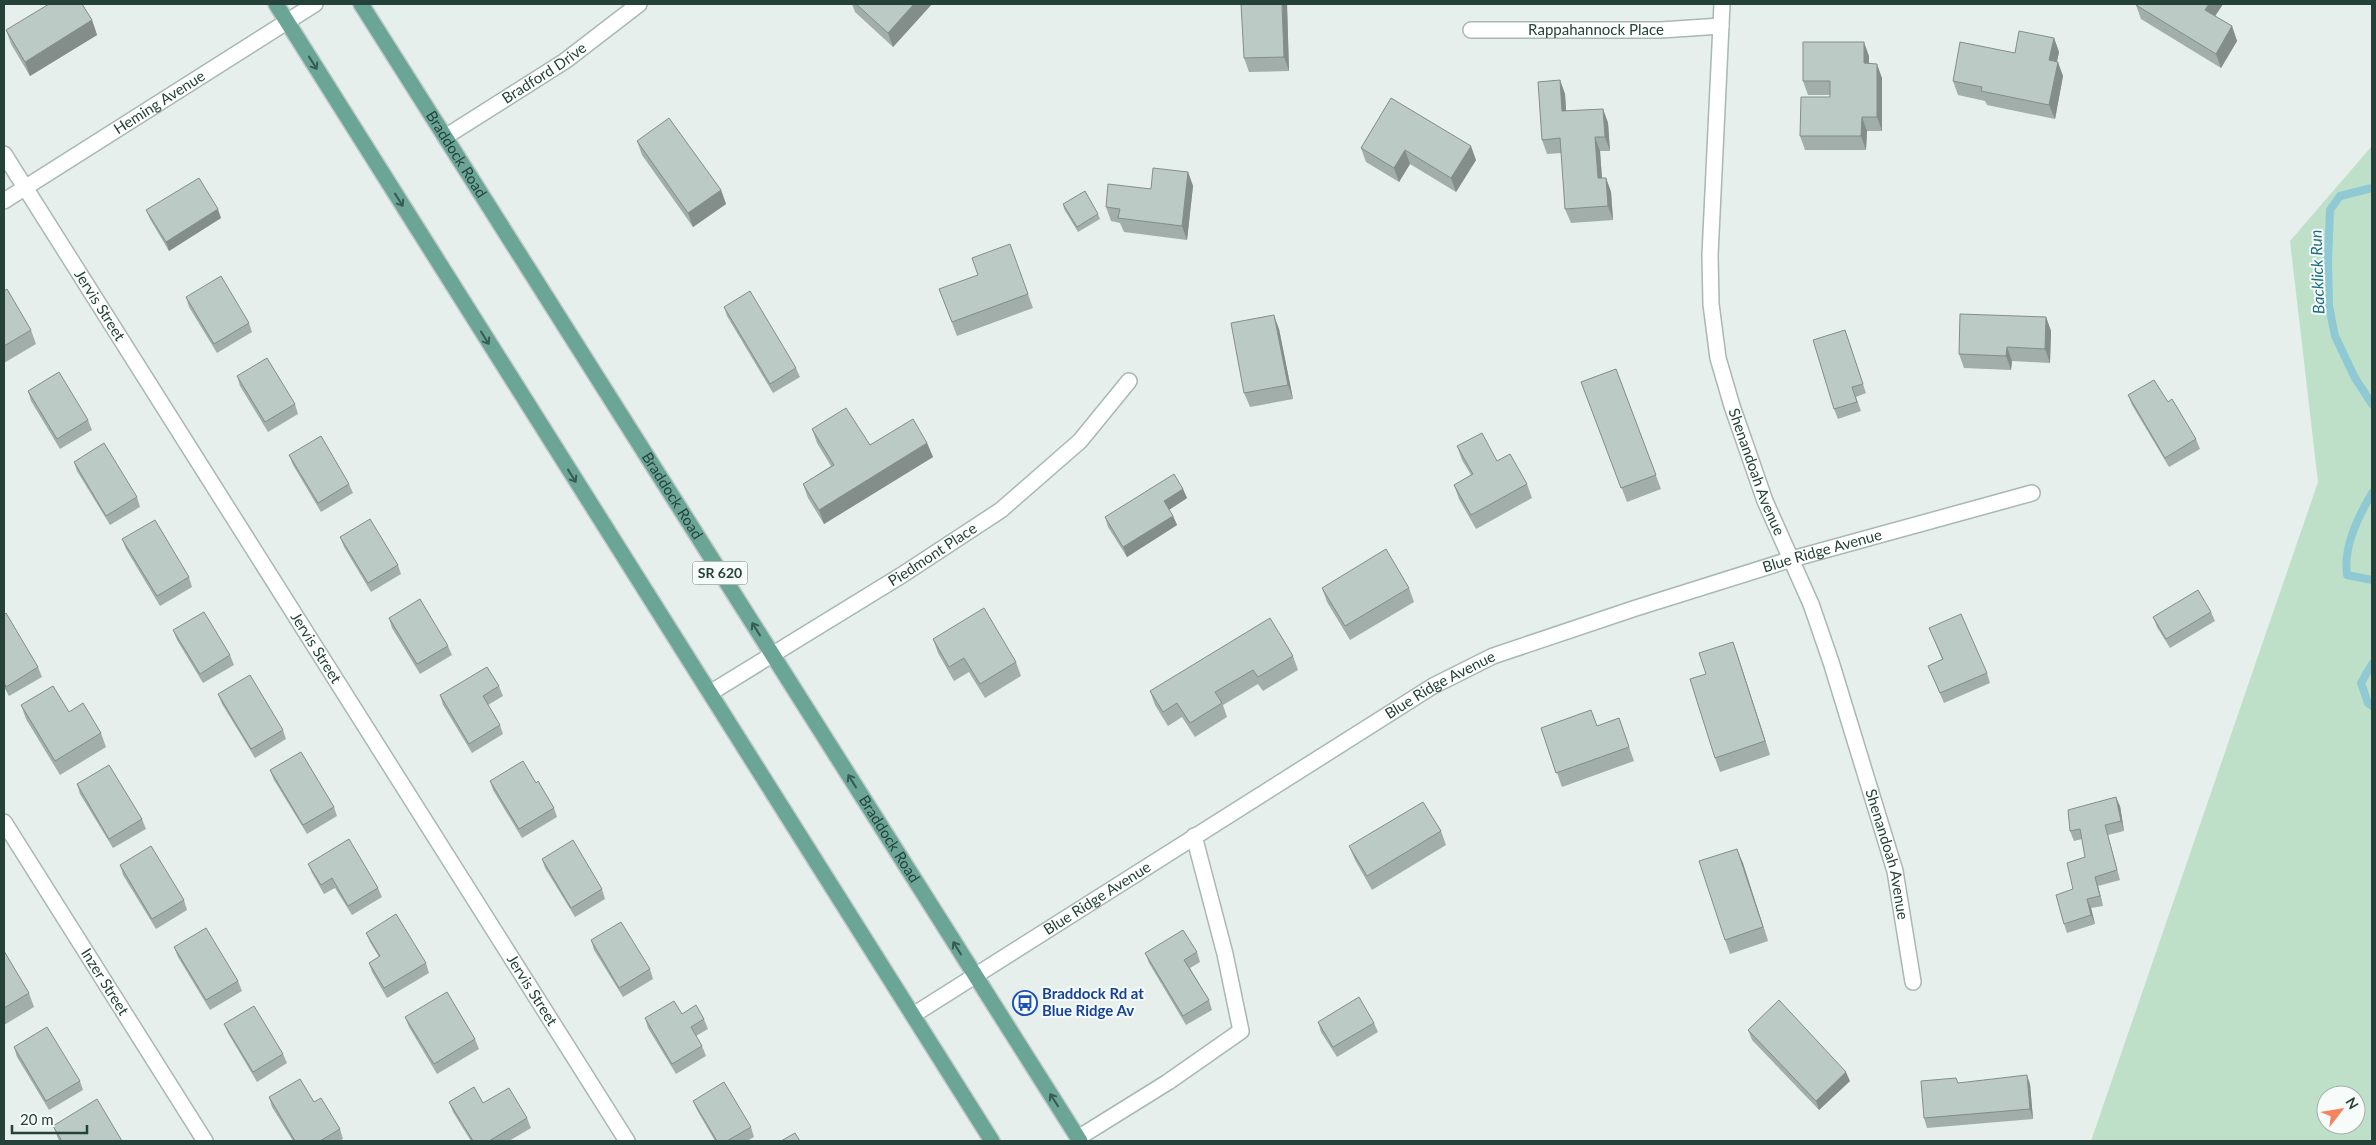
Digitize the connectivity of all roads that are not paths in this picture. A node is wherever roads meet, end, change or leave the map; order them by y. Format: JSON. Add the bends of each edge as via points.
{"nodes":[{"id":1,"x":276,"y":4,"type":"edge"},
{"id":2,"x":315,"y":4,"type":"edge"},
{"id":3,"x":361,"y":4,"type":"edge"},
{"id":4,"x":639,"y":4,"type":"edge"},
{"id":5,"x":1722,"y":4,"type":"edge"},
{"id":6,"x":287,"y":21,"type":"junction"},
{"id":7,"x":1721,"y":26,"type":"junction"},
{"id":8,"x":1471,"y":30,"type":"dead end"},
{"id":9,"x":445,"y":137,"type":"junction"},
{"id":10,"x":4,"y":154,"type":"edge"},
{"id":11,"x":25,"y":188,"type":"junction"},
{"id":12,"x":4,"y":201,"type":"edge"},
{"id":13,"x":1129,"y":381,"type":"dead end"},
{"id":14,"x":2032,"y":493,"type":"dead end"},
{"id":15,"x":1792,"y":560,"type":"junction"},
{"id":16,"x":772,"y":654,"type":"junction"},
{"id":17,"x":710,"y":693,"type":"junction"},
{"id":18,"x":4,"y":822,"type":"edge"},
{"id":19,"x":1194,"y":836,"type":"junction"},
{"id":20,"x":974,"y":976,"type":"junction"},
{"id":21,"x":1913,"y":982,"type":"dead end"},
{"id":22,"x":913,"y":1015,"type":"junction"},
{"id":23,"x":1079,"y":1140,"type":"edge"},
{"id":24,"x":205,"y":1141,"type":"edge"},
{"id":25,"x":627,"y":1141,"type":"edge"},
{"id":26,"x":992,"y":1141,"type":"edge"}],
"edges":[{"from":1,"to":6,"type":"main road"},
{"from":2,"to":6,"type":"street","name":"Heming Avenue"},
{"from":3,"to":9,"type":"main road","name":"Braddock Road","number":"SR 620"},
{"from":4,"to":9,"type":"street","name":"Bradford Drive","via":[[565,61]]},
{"from":5,"to":7,"type":"street","name":"Shenandoah Avenue"},
{"from":6,"to":11,"type":"street","name":"Heming Avenue"},
{"from":6,"to":17,"type":"main road","one_way":true},
{"from":7,"to":8,"type":"street","name":"Rappahannock Place","via":[[1661,30]]},
{"from":7,"to":15,"type":"street","name":"Shenandoah Avenue","via":[[1710,255],[1711,304],[1718,358],[1765,501]]},
{"from":16,"to":9,"type":"main road","name":"Braddock Road","number":"SR 620","one_way":true},
{"from":10,"to":11,"type":"street","name":"Jervis Street"},
{"from":11,"to":12,"type":"street","name":"Heming Avenue"},
{"from":11,"to":25,"type":"street","name":"Jervis Street"},
{"from":13,"to":16,"type":"street","name":"Piedmont Place","via":[[1080,441],[1001,510]]},
{"from":14,"to":15,"type":"street","name":"Blue Ridge Avenue"},
{"from":15,"to":19,"type":"street","name":"Blue Ridge Avenue","via":[[1493,656],[1433,686]]},
{"from":15,"to":21,"type":"street","name":"Shenandoah Avenue","via":[[1831,662],[1895,870]]},
{"from":16,"to":17,"type":"street","name":"Piedmont Place"},
{"from":20,"to":16,"type":"main road","name":"Braddock Road","number":"SR 620","one_way":true},
{"from":17,"to":22,"type":"main road"},
{"from":18,"to":24,"type":"street","name":"Inzer Street"},
{"from":19,"to":20,"type":"street","name":"Blue Ridge Avenue"},
{"from":19,"to":23,"type":"street","via":[[1241,1031]]},
{"from":20,"to":22,"type":"street","name":"Blue Ridge Avenue"},
{"from":23,"to":20,"type":"main road","name":"Braddock Road","number":"SR 620","one_way":true},
{"from":22,"to":26,"type":"main road"}]}
